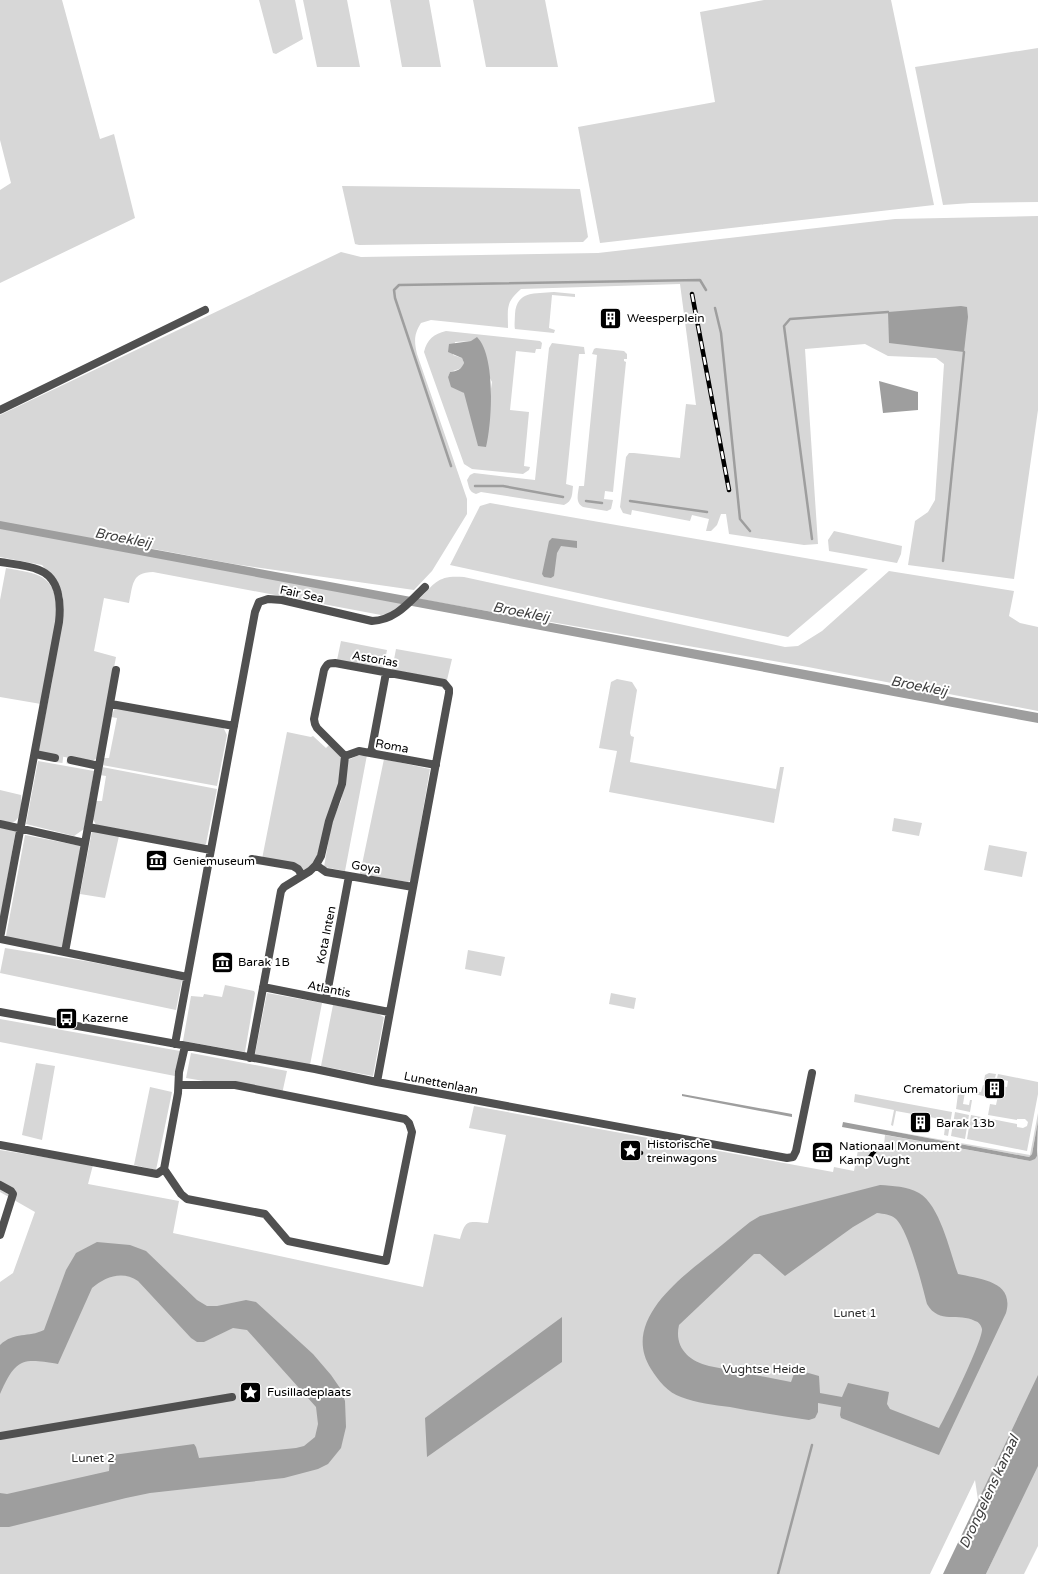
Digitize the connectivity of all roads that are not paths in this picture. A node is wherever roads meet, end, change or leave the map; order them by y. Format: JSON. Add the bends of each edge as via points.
{"nodes":[{"id":1,"x":205,"y":310,"type":"dead end"},
{"id":2,"x":0,"y":410,"type":"edge"},
{"id":3,"x":0,"y":562,"type":"edge"},
{"id":4,"x":425,"y":586,"type":"dead end"},
{"id":5,"x":116,"y":670,"type":"dead end"},
{"id":6,"x":386,"y":673,"type":"junction"},
{"id":7,"x":111,"y":704,"type":"junction"},
{"id":8,"x":234,"y":726,"type":"junction"},
{"id":9,"x":371,"y":753,"type":"junction"},
{"id":10,"x":34,"y":754,"type":"junction"},
{"id":11,"x":345,"y":756,"type":"junction"},
{"id":12,"x":55,"y":758,"type":"tunnel mouth"},
{"id":13,"x":71,"y":760,"type":"tunnel mouth"},
{"id":14,"x":436,"y":765,"type":"junction"},
{"id":15,"x":99,"y":766,"type":"junction"},
{"id":16,"x":0,"y":824,"type":"edge"},
{"id":17,"x":88,"y":827,"type":"junction"},
{"id":18,"x":21,"y":828,"type":"junction"},
{"id":19,"x":85,"y":843,"type":"junction"},
{"id":20,"x":211,"y":850,"type":"junction"},
{"id":21,"x":252,"y":859,"type":"dead end"},
{"id":22,"x":316,"y":865,"type":"junction"},
{"id":23,"x":302,"y":875,"type":"junction"},
{"id":24,"x":349,"y":876,"type":"junction"},
{"id":25,"x":413,"y":887,"type":"junction"},
{"id":26,"x":0,"y":938,"type":"edge"},
{"id":27,"x":65,"y":952,"type":"junction"},
{"id":28,"x":188,"y":977,"type":"junction"},
{"id":29,"x":264,"y":987,"type":"junction"},
{"id":30,"x":326,"y":999,"type":"junction"},
{"id":31,"x":0,"y":1012,"type":"edge"},
{"id":32,"x":389,"y":1012,"type":"junction"},
{"id":33,"x":175,"y":1044,"type":"junction"},
{"id":34,"x":185,"y":1046,"type":"junction"},
{"id":35,"x":250,"y":1058,"type":"junction"},
{"id":36,"x":812,"y":1073,"type":"dead end"},
{"id":37,"x":377,"y":1082,"type":"junction"},
{"id":38,"x":179,"y":1085,"type":"junction"},
{"id":39,"x":0,"y":1145,"type":"edge"},
{"id":40,"x":164,"y":1169,"type":"junction"},
{"id":41,"x":0,"y":1185,"type":"edge"},
{"id":42,"x":0,"y":1235,"type":"edge"},
{"id":43,"x":232,"y":1397,"type":"dead end"},
{"id":44,"x":0,"y":1436,"type":"edge"}],
"edges":[{"from":1,"to":2,"type":"street"},
{"from":3,"to":10,"type":"street","via":[[46,573],[60,597],[59,622]]},
{"from":4,"to":8,"type":"street","name":"Fair Sea","via":[[388,619],[372,621],[282,600],[259,602]]},
{"from":5,"to":7,"type":"street"},
{"from":6,"to":9,"type":"street"},
{"from":6,"to":11,"type":"street","name":"Astorias","via":[[335,663],[326,665],[315,724]]},
{"from":6,"to":14,"type":"street","name":"Astorias","via":[[444,684],[449,689]]},
{"from":7,"to":8,"type":"street"},
{"from":7,"to":15,"type":"street"},
{"from":8,"to":20,"type":"street"},
{"from":9,"to":11,"type":"street","name":"Roma","via":[[359,751]]},
{"from":9,"to":14,"type":"street","name":"Roma"},
{"from":10,"to":12,"type":"street"},
{"from":10,"to":18,"type":"street"},
{"from":11,"to":22,"type":"street","via":[[342,784]]},
{"from":13,"to":15,"type":"street"},
{"from":14,"to":25,"type":"street","name":"Astorias"},
{"from":15,"to":17,"type":"street"},
{"from":16,"to":18,"type":"street"},
{"from":17,"to":19,"type":"street"},
{"from":17,"to":20,"type":"street"},
{"from":18,"to":19,"type":"street"},
{"from":18,"to":26,"type":"street"},
{"from":19,"to":27,"type":"street"},
{"from":20,"to":28,"type":"street"},
{"from":21,"to":23,"type":"street","via":[[293,866]]},
{"from":22,"to":23,"type":"street"},
{"from":22,"to":24,"type":"street","name":"Goya","via":[[326,872]]},
{"from":23,"to":29,"type":"street","via":[[281,892]]},
{"from":24,"to":25,"type":"street","name":"Goya"},
{"from":24,"to":30,"type":"street","name":"Kota Inten"},
{"from":25,"to":32,"type":"street","name":"Astorias"},
{"from":26,"to":27,"type":"street"},
{"from":27,"to":28,"type":"street"},
{"from":28,"to":33,"type":"street"},
{"from":29,"to":30,"type":"street","name":"Atlantis"},
{"from":29,"to":35,"type":"street"},
{"from":30,"to":32,"type":"street","name":"Atlantis"},
{"from":31,"to":33,"type":"street","name":"Lunettenlaan"},
{"from":32,"to":37,"type":"street","name":"Astorias"},
{"from":33,"to":34,"type":"street","name":"Lunettenlaan"},
{"from":34,"to":35,"type":"street","name":"Lunettenlaan"},
{"from":34,"to":38,"type":"street"},
{"from":35,"to":37,"type":"street","name":"Lunettenlaan"},
{"from":36,"to":37,"type":"street","name":"Lunettenlaan","via":[[796,1151],[793,1157],[787,1158]]},
{"from":38,"to":40,"type":"street"},
{"from":38,"to":40,"type":"street","via":[[235,1085],[405,1119],[412,1132],[386,1261],[288,1241],[265,1214],[187,1199]]},
{"from":39,"to":40,"type":"street","via":[[157,1174]]},
{"from":41,"to":42,"type":"street","via":[[13,1194]]},
{"from":43,"to":44,"type":"street"}]}
